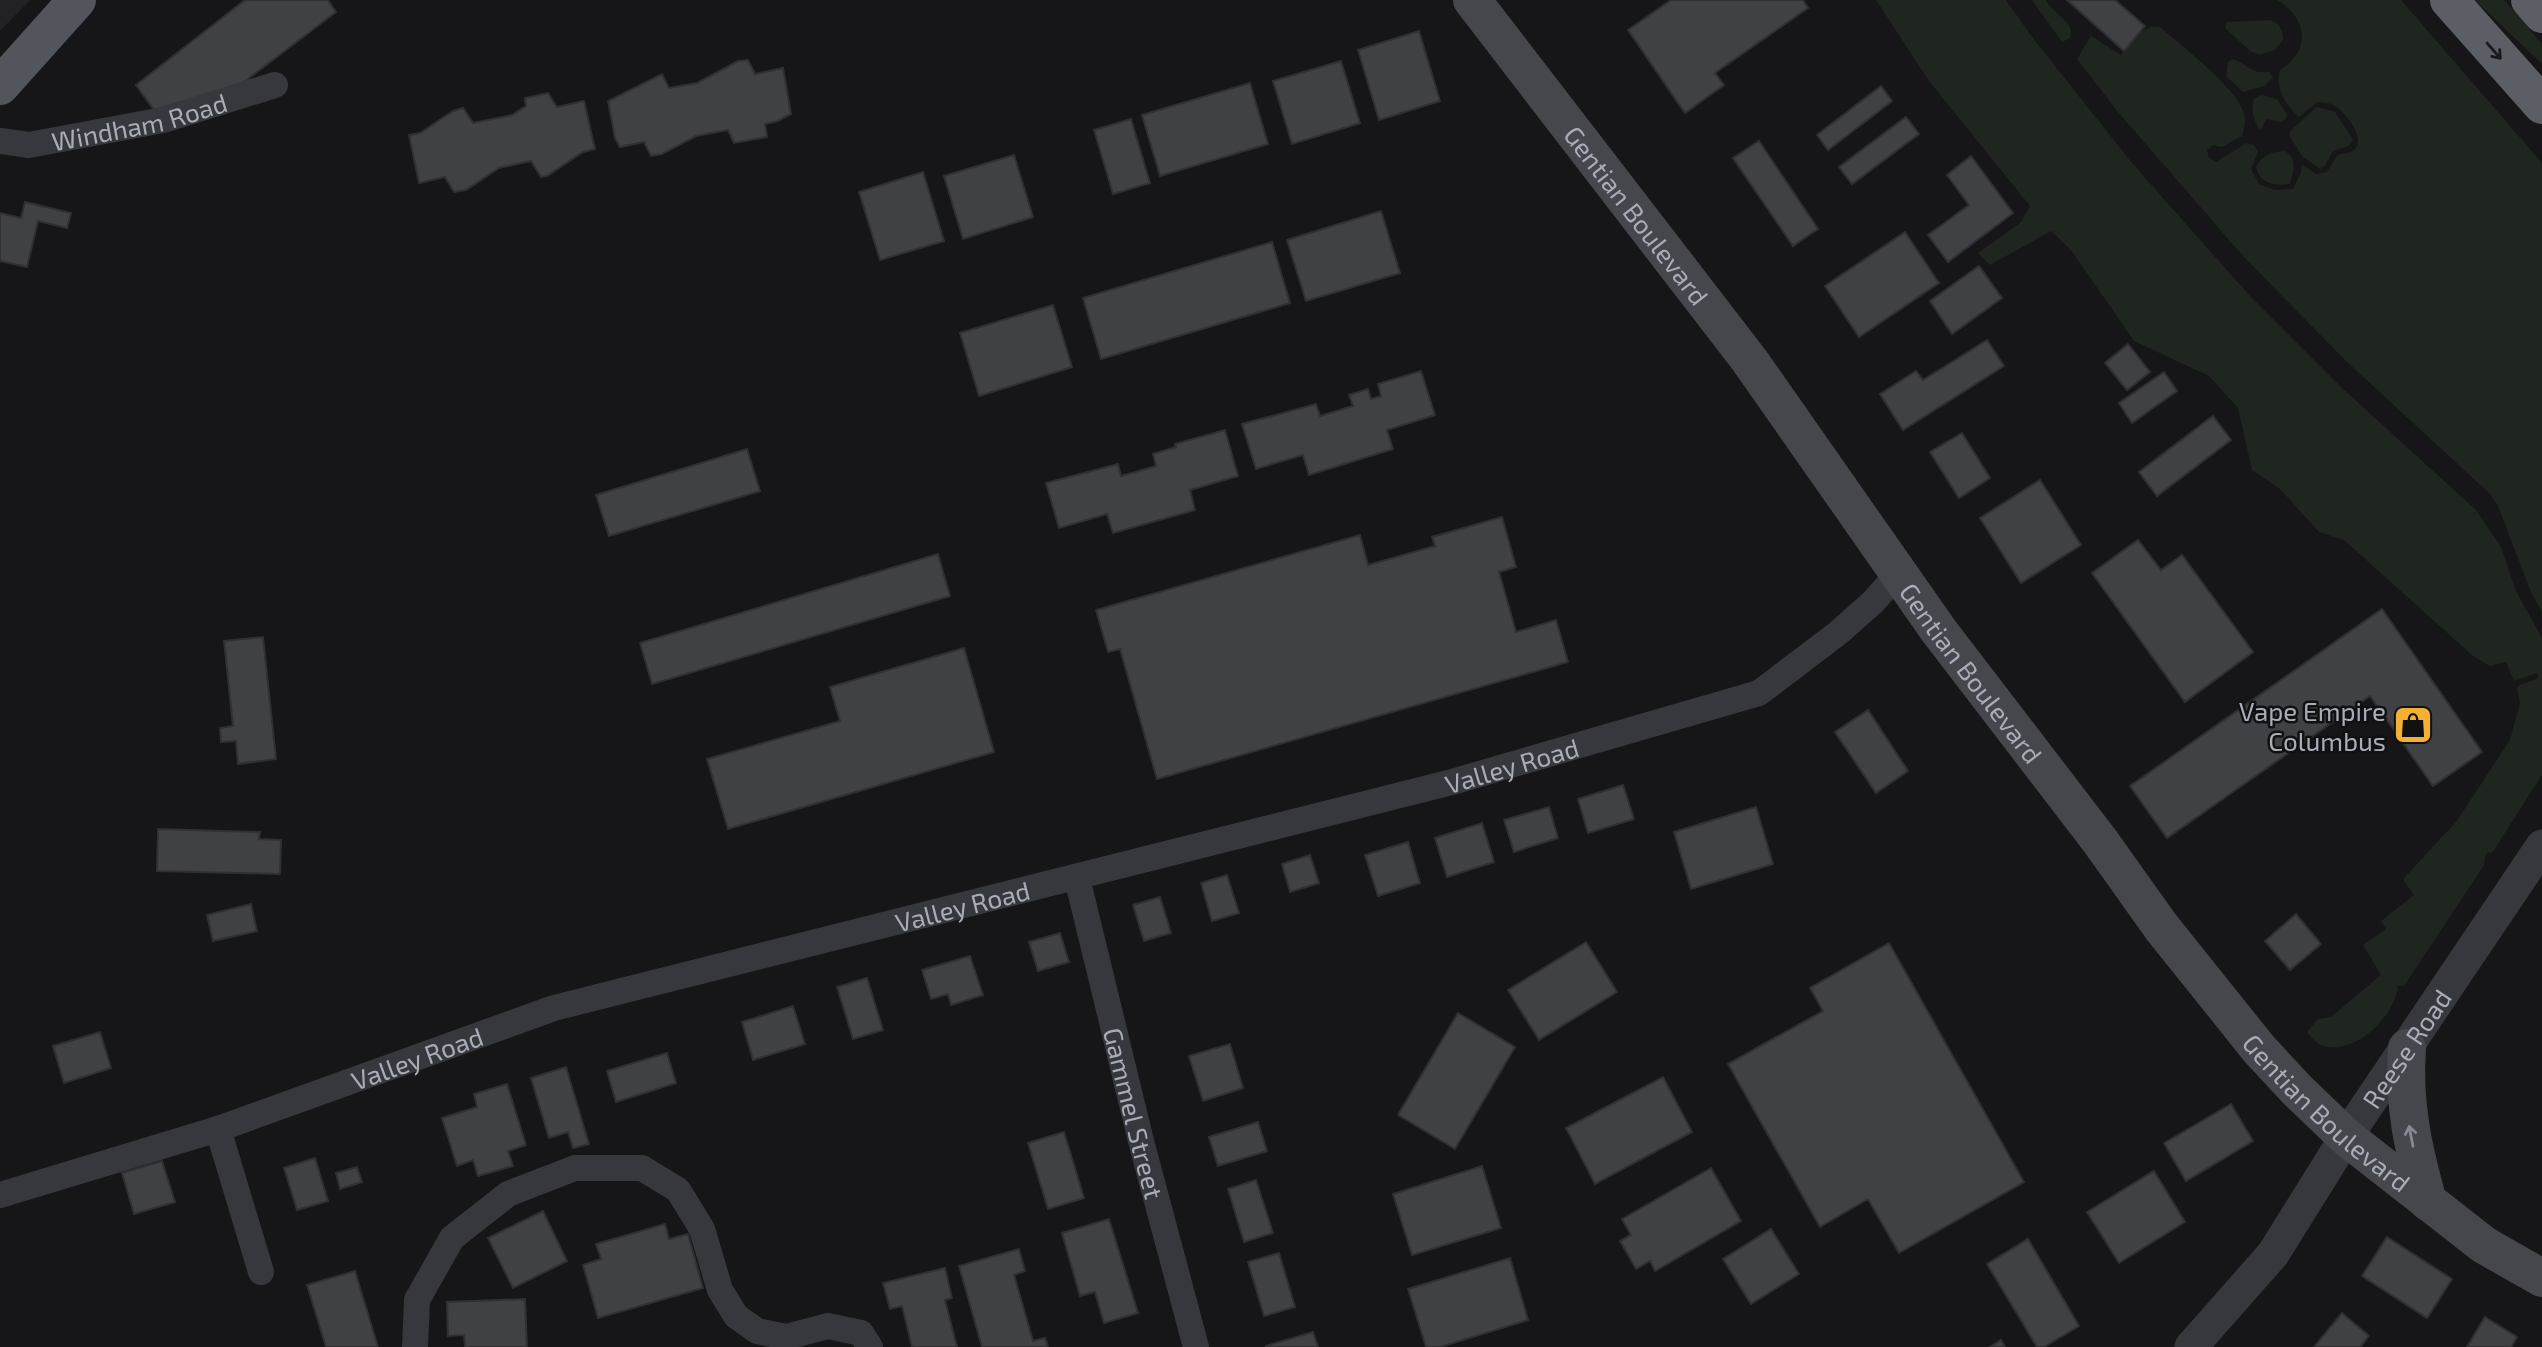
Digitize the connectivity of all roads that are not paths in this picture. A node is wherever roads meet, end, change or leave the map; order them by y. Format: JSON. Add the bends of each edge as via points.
{"nodes":[{"id":1,"x":77,"y":0,"type":"edge"},
{"id":2,"x":1472,"y":0,"type":"edge"},
{"id":3,"x":2449,"y":0,"type":"edge"},
{"id":4,"x":2530,"y":0,"type":"edge"},
{"id":5,"x":2542,"y":14,"type":"edge"},
{"id":6,"x":275,"y":85,"type":"dead end"},
{"id":7,"x":0,"y":86,"type":"edge"},
{"id":8,"x":2542,"y":105,"type":"edge"},
{"id":9,"x":0,"y":141,"type":"edge"},
{"id":10,"x":1898,"y":575,"type":"junction"},
{"id":11,"x":2542,"y":846,"type":"edge"},
{"id":12,"x":1077,"y":878,"type":"junction"},
{"id":13,"x":2407,"y":1048,"type":"junction"},
{"id":14,"x":218,"y":1129,"type":"junction"},
{"id":15,"x":2346,"y":1138,"type":"junction"},
{"id":16,"x":0,"y":1195,"type":"edge"},
{"id":17,"x":2428,"y":1202,"type":"junction"},
{"id":18,"x":261,"y":1272,"type":"dead end"},
{"id":19,"x":2542,"y":1278,"type":"edge"},
{"id":20,"x":415,"y":1347,"type":"edge"},
{"id":21,"x":870,"y":1347,"type":"edge"},
{"id":22,"x":1196,"y":1347,"type":"edge"},
{"id":23,"x":2191,"y":1347,"type":"edge"}],
"edges":[{"from":1,"to":7,"type":"main road"},
{"from":2,"to":10,"type":"main road","name":"Gentian Boulevard","via":[[1750,361]]},
{"from":3,"to":8,"type":"highway","one_way":true},
{"from":4,"to":5,"type":"highway"},
{"from":6,"to":9,"type":"street","name":"Windham Road","via":[[163,120],[29,145]]},
{"from":10,"to":12,"type":"street","name":"Valley Road","via":[[1838,633],[1759,693],[1452,782]]},
{"from":10,"to":15,"type":"main road","name":"Gentian Boulevard","via":[[2214,995]]},
{"from":11,"to":13,"type":"street","name":"Reese Road"},
{"from":12,"to":14,"type":"street","name":"Valley Road","via":[[554,1008]]},
{"from":12,"to":22,"type":"street","name":"Gammel Street"},
{"from":13,"to":15,"type":"street","name":"Reese Road"},
{"from":17,"to":13,"type":"main road","one_way":true,"via":[[2406,1107]]},
{"from":14,"to":16,"type":"street","name":"Valley Road"},
{"from":14,"to":18,"type":"street"},
{"from":15,"to":17,"type":"main road","name":"Gentian Boulevard"},
{"from":15,"to":23,"type":"street","name":"Reese Road","via":[[2273,1254]]},
{"from":17,"to":19,"type":"main road","name":"Gentian Boulevard","via":[[2484,1245]]},
{"from":20,"to":21,"type":"street","via":[[416,1300],[452,1238],[508,1194],[575,1168],[642,1168],[678,1189],[702,1229],[720,1290],[736,1316],[757,1331],[786,1337],[828,1326],[861,1332]]}]}
